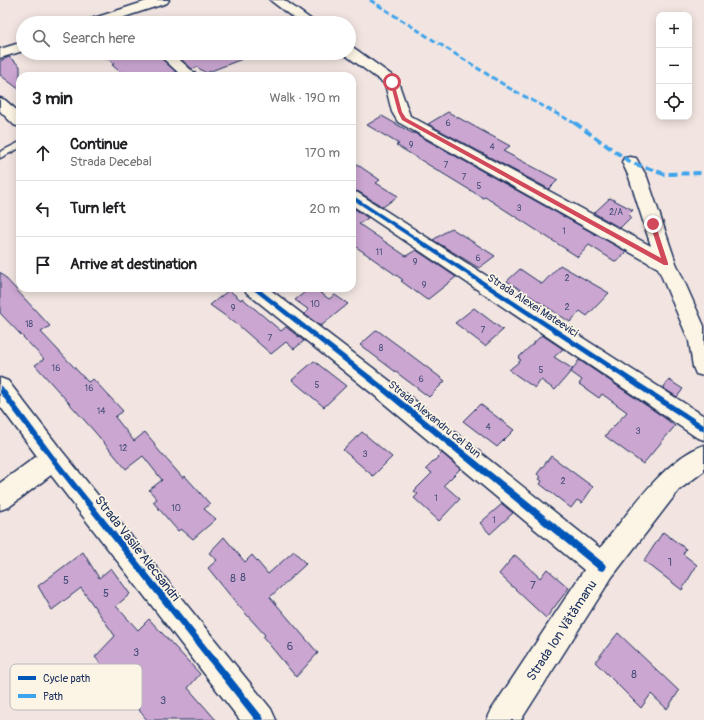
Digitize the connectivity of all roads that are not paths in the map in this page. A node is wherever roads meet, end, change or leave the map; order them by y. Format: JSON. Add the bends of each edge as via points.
{"nodes":[{"id":1,"x":164,"y":0,"type":"edge"},
{"id":2,"x":276,"y":0,"type":"edge"},
{"id":3,"x":119,"y":9,"type":"junction"},
{"id":4,"x":106,"y":16,"type":"edge"},
{"id":5,"x":124,"y":16,"type":"edge"},
{"id":6,"x":299,"y":16,"type":"edge"},
{"id":7,"x":16,"y":48,"type":"edge"},
{"id":8,"x":0,"y":54,"type":"edge"},
{"id":9,"x":356,"y":56,"type":"edge"},
{"id":10,"x":172,"y":60,"type":"edge"},
{"id":11,"x":186,"y":72,"type":"edge"},
{"id":12,"x":0,"y":103,"type":"edge"},
{"id":13,"x":16,"y":118,"type":"edge"},
{"id":14,"x":16,"y":147,"type":"edge"},
{"id":15,"x":0,"y":155,"type":"edge"},
{"id":16,"x":630,"y":162,"type":"dead end"},
{"id":17,"x":356,"y":200,"type":"edge"},
{"id":18,"x":666,"y":263,"type":"junction"},
{"id":19,"x":259,"y":292,"type":"edge"},
{"id":20,"x":704,"y":367,"type":"edge"},
{"id":21,"x":0,"y":388,"type":"edge"},
{"id":22,"x":704,"y":429,"type":"edge"},
{"id":23,"x":704,"y":456,"type":"edge"},
{"id":24,"x":53,"y":459,"type":"junction"},
{"id":25,"x":0,"y":498,"type":"edge"},
{"id":26,"x":602,"y":567,"type":"junction"},
{"id":27,"x":260,"y":720,"type":"edge"},
{"id":28,"x":503,"y":720,"type":"edge"}],
"edges":[{"from":1,"to":3,"type":"street"},
{"from":2,"to":6,"type":"street"},
{"from":3,"to":4,"type":"street"},
{"from":3,"to":5,"type":"street"},
{"from":7,"to":8,"type":"street"},
{"from":9,"to":18,"type":"street","via":[[392,82],[404,119]]},
{"from":10,"to":11,"type":"street"},
{"from":12,"to":13,"type":"street"},
{"from":14,"to":15,"type":"lane"},
{"from":16,"to":18,"type":"street","via":[[638,177]]},
{"from":17,"to":22,"type":"street","name":"Strada Alexei Mateevici"},
{"from":18,"to":20,"type":"street","via":[[700,341]]},
{"from":19,"to":26,"type":"street","name":"Strada Alexandru cel Bun"},
{"from":21,"to":24,"type":"street","name":"Strada Vasile Alecsandri"},
{"from":23,"to":26,"type":"street","name":"Strada Ion Vătămanu","via":[[670,482]]},
{"from":24,"to":25,"type":"street"},
{"from":24,"to":27,"type":"street","name":"Strada Vasile Alecsandri"},
{"from":26,"to":28,"type":"street","name":"Strada Ion Vătămanu"}]}
